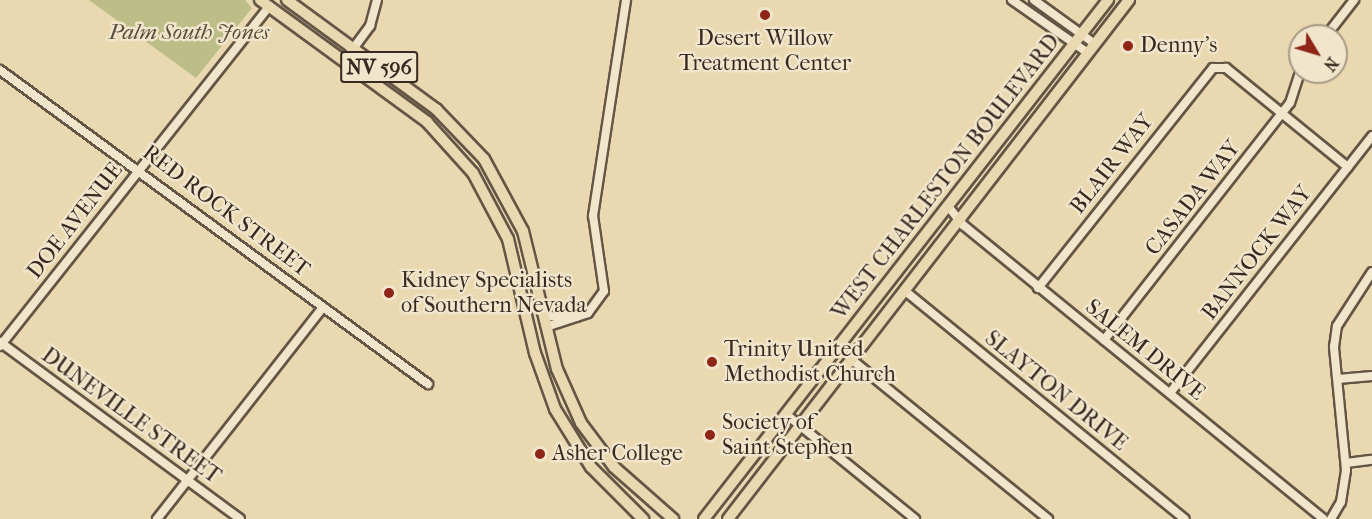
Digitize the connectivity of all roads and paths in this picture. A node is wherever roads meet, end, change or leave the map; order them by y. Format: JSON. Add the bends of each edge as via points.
{"nodes":[{"id":1,"x":287,"y":0,"type":"edge"},
{"id":2,"x":377,"y":0,"type":"edge"},
{"id":3,"x":626,"y":0,"type":"edge"},
{"id":4,"x":1012,"y":0,"type":"edge"},
{"id":5,"x":1034,"y":0,"type":"edge"},
{"id":6,"x":1108,"y":0,"type":"edge"},
{"id":7,"x":1129,"y":0,"type":"edge"},
{"id":8,"x":1354,"y":0,"type":"edge"},
{"id":9,"x":264,"y":3,"type":"edge"},
{"id":10,"x":1335,"y":24,"type":"edge"},
{"id":11,"x":1078,"y":38,"type":"junction"},
{"id":12,"x":354,"y":48,"type":"junction"},
{"id":13,"x":1091,"y":49,"type":"junction"},
{"id":14,"x":344,"y":62,"type":"junction"},
{"id":15,"x":0,"y":70,"type":"edge"},
{"id":16,"x":1295,"y":84,"type":"edge"},
{"id":17,"x":1282,"y":113,"type":"junction"},
{"id":18,"x":1372,"y":135,"type":"edge"},
{"id":19,"x":467,"y":138,"type":"junction"},
{"id":20,"x":454,"y":149,"type":"junction"},
{"id":21,"x":1348,"y":166,"type":"junction"},
{"id":22,"x":138,"y":168,"type":"junction"},
{"id":23,"x":948,"y":206,"type":"junction"},
{"id":24,"x":958,"y":221,"type":"junction"},
{"id":25,"x":1372,"y":272,"type":"edge"},
{"id":26,"x":1038,"y":288,"type":"junction"},
{"id":27,"x":904,"y":290,"type":"junction"},
{"id":28,"x":323,"y":307,"type":"junction"},
{"id":29,"x":526,"y":309,"type":"junction"},
{"id":30,"x":545,"y":322,"type":"junction"},
{"id":31,"x":529,"y":326,"type":"junction"},
{"id":32,"x":848,"y":336,"type":"junction"},
{"id":33,"x":1104,"y":340,"type":"junction"},
{"id":34,"x":549,"y":341,"type":"junction"},
{"id":35,"x":1,"y":344,"type":"edge"},
{"id":36,"x":851,"y":359,"type":"junction"},
{"id":37,"x":1372,"y":375,"type":"edge"},
{"id":38,"x":836,"y":379,"type":"junction"},
{"id":39,"x":1338,"y":379,"type":"junction"},
{"id":40,"x":428,"y":384,"type":"dead end"},
{"id":41,"x":1170,"y":393,"type":"junction"},
{"id":42,"x":788,"y":415,"type":"junction"},
{"id":43,"x":800,"y":426,"type":"junction"},
{"id":44,"x":1372,"y":460,"type":"edge"},
{"id":45,"x":1346,"y":463,"type":"junction"},
{"id":46,"x":187,"y":480,"type":"junction"},
{"id":47,"x":156,"y":519,"type":"edge"},
{"id":48,"x":240,"y":519,"type":"edge"},
{"id":49,"x":643,"y":519,"type":"edge"},
{"id":50,"x":674,"y":519,"type":"edge"},
{"id":51,"x":704,"y":519,"type":"edge"},
{"id":52,"x":728,"y":519,"type":"edge"},
{"id":53,"x":915,"y":519,"type":"edge"},
{"id":54,"x":1048,"y":519,"type":"edge"},
{"id":55,"x":1185,"y":519,"type":"edge"},
{"id":56,"x":1323,"y":519,"type":"edge"},
{"id":57,"x":1331,"y":519,"type":"edge"}],
"edges":[{"from":1,"to":12,"type":"main road","number":"NV 596"},
{"from":2,"to":12,"type":"street","via":[[370,26]]},
{"from":3,"to":30,"type":"street","via":[[593,216],[604,291],[596,307],[576,317]]},
{"from":4,"to":11,"type":"street"},
{"from":5,"to":11,"type":"street"},
{"from":6,"to":11,"type":"main road","name":"WEST CHARLESTON BOULEVARD"},
{"from":7,"to":13,"type":"main road","name":"WEST CHARLESTON BOULEVARD"},
{"from":8,"to":10,"type":"street"},
{"from":9,"to":14,"type":"main road","number":"NV 596"},
{"from":9,"to":22,"type":"street","name":"DOE AVENUE"},
{"from":11,"to":13,"type":"street"},
{"from":11,"to":23,"type":"main road","name":"WEST CHARLESTON BOULEVARD"},
{"from":12,"to":14,"type":"street"},
{"from":12,"to":19,"type":"main road","number":"NV 596"},
{"from":13,"to":24,"type":"main road","name":"WEST CHARLESTON BOULEVARD"},
{"from":14,"to":20,"type":"main road","number":"NV 596"},
{"from":15,"to":22,"type":"street","name":"RED ROCK STREET"},
{"from":16,"to":17,"type":"street","name":"CASADA WAY"},
{"from":17,"to":21,"type":"street"},
{"from":17,"to":26,"type":"street","name":"BLAIR WAY","via":[[1217,66]]},
{"from":17,"to":33,"type":"street","name":"CASADA WAY"},
{"from":18,"to":21,"type":"street","name":"BANNOCK WAY"},
{"from":19,"to":20,"type":"main road"},
{"from":19,"to":30,"type":"main road","number":"NV 596","via":[[513,207]]},
{"from":20,"to":29,"type":"main road","number":"NV 596","via":[[504,227]]},
{"from":21,"to":41,"type":"street","name":"BANNOCK WAY"},
{"from":22,"to":28,"type":"street","name":"RED ROCK STREET"},
{"from":22,"to":35,"type":"street","name":"DOE AVENUE"},
{"from":23,"to":24,"type":"street","name":"SALEM DRIVE"},
{"from":23,"to":32,"type":"main road","name":"WEST CHARLESTON BOULEVARD"},
{"from":24,"to":26,"type":"street","name":"SALEM DRIVE"},
{"from":24,"to":27,"type":"main road","name":"WEST CHARLESTON BOULEVARD"},
{"from":25,"to":39,"type":"street","via":[[1337,326]]},
{"from":26,"to":33,"type":"street","name":"SALEM DRIVE"},
{"from":27,"to":36,"type":"main road","name":"WEST CHARLESTON BOULEVARD"},
{"from":27,"to":55,"type":"street","name":"SLAYTON DRIVE"},
{"from":28,"to":40,"type":"street","name":"RED ROCK STREET"},
{"from":28,"to":46,"type":"street"},
{"from":29,"to":30,"type":"main road"},
{"from":29,"to":31,"type":"main road","number":"NV 596"},
{"from":30,"to":34,"type":"main road","number":"NV 596"},
{"from":31,"to":34,"type":"main road"},
{"from":31,"to":49,"type":"main road","number":"NV 596","via":[[543,380],[566,431],[605,484]]},
{"from":32,"to":38,"type":"main road","via":[[849,348]]},
{"from":32,"to":42,"type":"main road","name":"WEST CHARLESTON BOULEVARD"},
{"from":33,"to":41,"type":"street","name":"SALEM DRIVE"},
{"from":34,"to":50,"type":"main road","number":"NV 596","via":[[571,404],[600,451]]},
{"from":35,"to":46,"type":"street","name":"DUNEVILLE STREET"},
{"from":36,"to":38,"type":"main road","name":"WEST CHARLESTON BOULEVARD"},
{"from":36,"to":54,"type":"street"},
{"from":37,"to":39,"type":"street"},
{"from":38,"to":43,"type":"main road","name":"WEST CHARLESTON BOULEVARD"},
{"from":39,"to":45,"type":"street"},
{"from":41,"to":56,"type":"street","name":"SALEM DRIVE"},
{"from":42,"to":43,"type":"street"},
{"from":42,"to":51,"type":"main road","name":"WEST CHARLESTON BOULEVARD"},
{"from":43,"to":52,"type":"main road","name":"WEST CHARLESTON BOULEVARD"},
{"from":43,"to":53,"type":"street"},
{"from":44,"to":45,"type":"street"},
{"from":45,"to":57,"type":"street","via":[[1344,492]]},
{"from":46,"to":47,"type":"street"},
{"from":46,"to":48,"type":"street","name":"DUNEVILLE STREET"}]}
